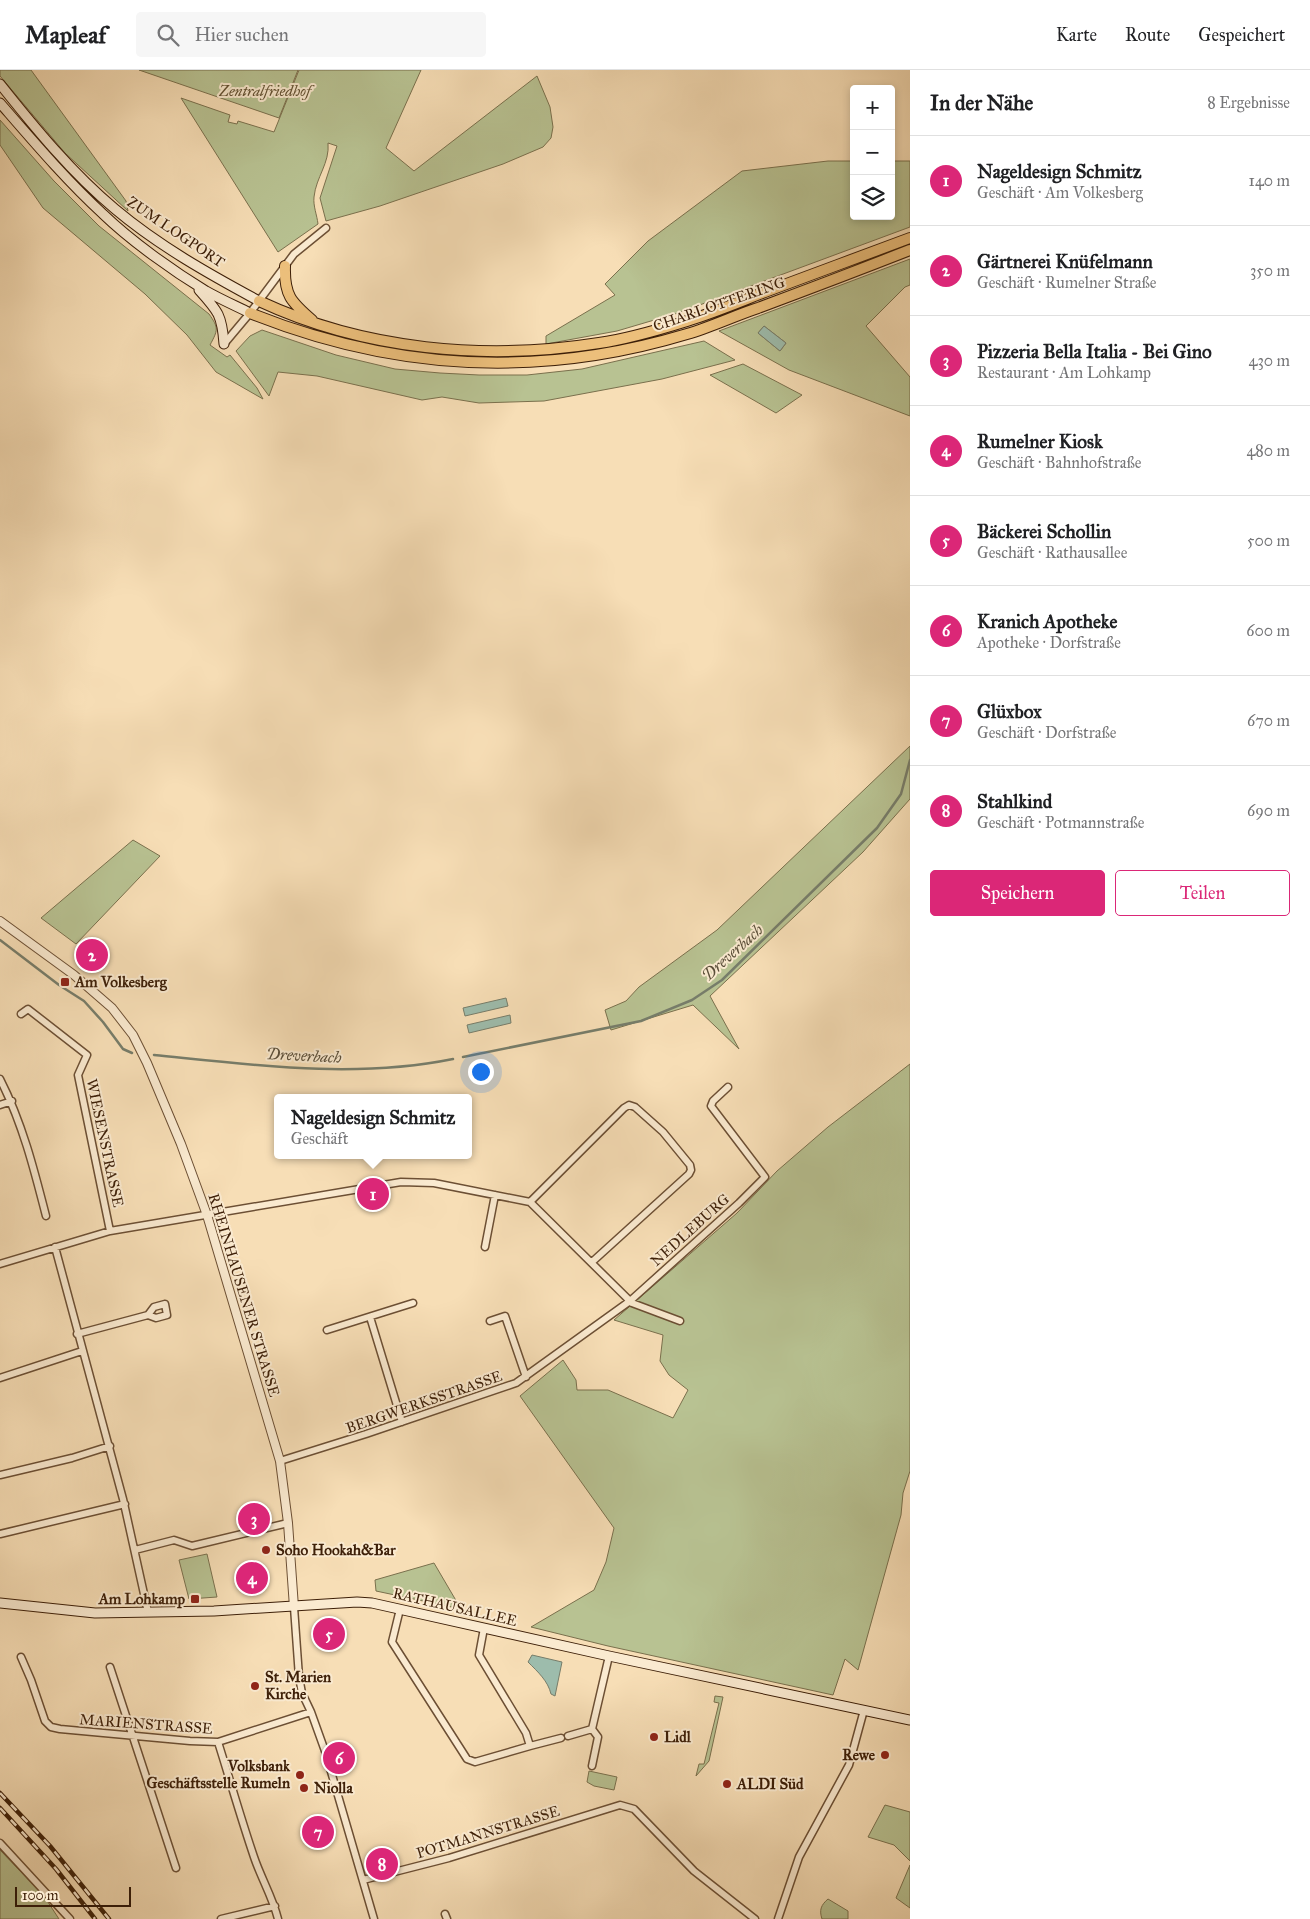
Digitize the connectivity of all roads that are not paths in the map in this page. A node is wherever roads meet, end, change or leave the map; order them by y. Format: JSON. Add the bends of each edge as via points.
{"nodes":[{"id":1,"x":0,"y":84,"type":"edge"},
{"id":2,"x":0,"y":102,"type":"edge"},
{"id":3,"x":326,"y":228,"type":"dead end"},
{"id":4,"x":910,"y":238,"type":"edge"},
{"id":5,"x":910,"y":250,"type":"edge"},
{"id":6,"x":285,"y":266,"type":"junction"},
{"id":7,"x":188,"y":279,"type":"junction"},
{"id":8,"x":259,"y":301,"type":"junction"},
{"id":9,"x":250,"y":313,"type":"junction"},
{"id":10,"x":317,"y":324,"type":"junction"},
{"id":11,"x":378,"y":340,"type":"joint"},
{"id":12,"x":224,"y":344,"type":"joint"},
{"id":13,"x":352,"y":347,"type":"joint"},
{"id":14,"x":0,"y":921,"type":"edge"},
{"id":15,"x":21,"y":1014,"type":"dead end"},
{"id":16,"x":0,"y":1079,"type":"edge"},
{"id":17,"x":728,"y":1087,"type":"dead end"},
{"id":18,"x":12,"y":1101,"type":"junction"},
{"id":19,"x":0,"y":1106,"type":"edge"},
{"id":20,"x":495,"y":1195,"type":"junction"},
{"id":21,"x":530,"y":1202,"type":"junction"},
{"id":22,"x":207,"y":1215,"type":"junction"},
{"id":23,"x":46,"y":1216,"type":"dead end"},
{"id":24,"x":110,"y":1231,"type":"junction"},
{"id":25,"x":55,"y":1247,"type":"junction"},
{"id":26,"x":485,"y":1247,"type":"dead end"},
{"id":27,"x":592,"y":1262,"type":"junction"},
{"id":28,"x":0,"y":1264,"type":"edge"},
{"id":29,"x":630,"y":1301,"type":"junction"},
{"id":30,"x":413,"y":1302,"type":"dead end"},
{"id":31,"x":148,"y":1315,"type":"dead end"},
{"id":32,"x":370,"y":1317,"type":"junction"},
{"id":33,"x":490,"y":1321,"type":"dead end"},
{"id":34,"x":680,"y":1321,"type":"dead end"},
{"id":35,"x":326,"y":1330,"type":"dead end"},
{"id":36,"x":78,"y":1334,"type":"junction"},
{"id":37,"x":82,"y":1351,"type":"junction"},
{"id":38,"x":526,"y":1377,"type":"junction"},
{"id":39,"x":0,"y":1378,"type":"edge"},
{"id":40,"x":402,"y":1422,"type":"junction"},
{"id":41,"x":110,"y":1446,"type":"junction"},
{"id":42,"x":280,"y":1460,"type":"junction"},
{"id":43,"x":0,"y":1475,"type":"edge"},
{"id":44,"x":125,"y":1504,"type":"junction"},
{"id":45,"x":288,"y":1523,"type":"junction"},
{"id":46,"x":0,"y":1534,"type":"edge"},
{"id":47,"x":135,"y":1550,"type":"junction"},
{"id":48,"x":0,"y":1603,"type":"edge"},
{"id":49,"x":294,"y":1606,"type":"junction"},
{"id":50,"x":400,"y":1609,"type":"junction"},
{"id":51,"x":148,"y":1612,"type":"junction"},
{"id":52,"x":484,"y":1628,"type":"junction"},
{"id":53,"x":609,"y":1656,"type":"junction"},
{"id":54,"x":20,"y":1657,"type":"dead end"},
{"id":55,"x":110,"y":1667,"type":"dead end"},
{"id":56,"x":864,"y":1710,"type":"junction"},
{"id":57,"x":312,"y":1712,"type":"junction"},
{"id":58,"x":910,"y":1720,"type":"edge"},
{"id":59,"x":592,"y":1729,"type":"junction"},
{"id":60,"x":134,"y":1736,"type":"junction"},
{"id":61,"x":218,"y":1742,"type":"junction"},
{"id":62,"x":530,"y":1746,"type":"junction"},
{"id":63,"x":592,"y":1766,"type":"dead end"},
{"id":64,"x":0,"y":1843,"type":"edge"},
{"id":65,"x":176,"y":1868,"type":"dead end"},
{"id":66,"x":363,"y":1880,"type":"junction"},
{"id":67,"x":275,"y":1906,"type":"junction"},
{"id":68,"x":70,"y":1919,"type":"edge"},
{"id":69,"x":221,"y":1919,"type":"edge"},
{"id":70,"x":278,"y":1919,"type":"edge"},
{"id":71,"x":374,"y":1919,"type":"edge"},
{"id":72,"x":755,"y":1919,"type":"edge"},
{"id":73,"x":778,"y":1919,"type":"edge"}],
"edges":[{"from":1,"to":8,"type":"main road","name":"ZUM LOGPORT","via":[[71,166],[115,209],[199,268]]},
{"from":2,"to":7,"type":"main road","name":"ZUM LOGPORT","via":[[63,175],[104,215]]},
{"from":3,"to":6,"type":"street","via":[[294,254]]},
{"from":4,"to":11,"type":"highway","name":"CHARLOTTERING","via":[[689,321],[601,343],[515,352],[460,351]]},
{"from":5,"to":13,"type":"highway","name":"CHARLOTTERING","via":[[688,334],[603,354],[519,363],[457,362]]},
{"from":6,"to":8,"type":"street"},
{"from":6,"to":10,"type":"highway","via":[[284,284],[288,295]]},
{"from":7,"to":9,"type":"main road","name":"ZUM LOGPORT"},
{"from":7,"to":12,"type":"main road","via":[[221,318]]},
{"from":8,"to":9,"type":"street"},
{"from":8,"to":10,"type":"highway","name":"ZUM LOGPORT"},
{"from":9,"to":12,"type":"street"},
{"from":9,"to":13,"type":"highway","name":"ZUM LOGPORT","via":[[302,333]]},
{"from":10,"to":11,"type":"highway","name":"ZUM LOGPORT"},
{"from":14,"to":22,"type":"street","name":"RHEINHAUSENER STRASSE","via":[[74,975],[112,1008],[133,1035],[181,1144]]},
{"from":15,"to":24,"type":"street","name":"WIESENSTRASSE","via":[[28,1009],[87,1055],[78,1075]]},
{"from":16,"to":18,"type":"street"},
{"from":17,"to":29,"type":"street","name":"NEDLEBURG","via":[[711,1106],[766,1177]]},
{"from":18,"to":19,"type":"street"},
{"from":18,"to":23,"type":"street"},
{"from":20,"to":21,"type":"street"},
{"from":20,"to":22,"type":"street","via":[[434,1183],[401,1182]]},
{"from":20,"to":26,"type":"street"},
{"from":21,"to":27,"type":"street"},
{"from":21,"to":27,"type":"street","via":[[629,1105],[663,1132],[690,1165],[689,1174]]},
{"from":22,"to":24,"type":"street"},
{"from":22,"to":42,"type":"street","name":"RHEINHAUSENER STRASSE"},
{"from":24,"to":25,"type":"street"},
{"from":25,"to":28,"type":"street"},
{"from":25,"to":36,"type":"street"},
{"from":27,"to":29,"type":"street"},
{"from":29,"to":34,"type":"street"},
{"from":29,"to":38,"type":"street","name":"NEDLEBURG"},
{"from":30,"to":32,"type":"street"},
{"from":31,"to":36,"type":"street"},
{"from":32,"to":35,"type":"street"},
{"from":32,"to":40,"type":"street"},
{"from":33,"to":38,"type":"street","name":"BERGWERKSSTRASSE","via":[[505,1316]]},
{"from":36,"to":37,"type":"street"},
{"from":37,"to":39,"type":"street"},
{"from":37,"to":41,"type":"street"},
{"from":38,"to":40,"type":"street","name":"BERGWERKSSTRASSE","via":[[500,1390]]},
{"from":40,"to":42,"type":"street","name":"BERGWERKSSTRASSE"},
{"from":41,"to":43,"type":"street"},
{"from":41,"to":44,"type":"street"},
{"from":42,"to":45,"type":"street","name":"RHEINHAUSENER STRASSE"},
{"from":44,"to":46,"type":"street"},
{"from":44,"to":47,"type":"street"},
{"from":45,"to":47,"type":"street","via":[[192,1546],[174,1540]]},
{"from":45,"to":49,"type":"street","name":"RHEINHAUSENER STRASSE"},
{"from":47,"to":51,"type":"street"},
{"from":48,"to":51,"type":"main road","name":"RATHAUSALLEE","via":[[95,1613]]},
{"from":49,"to":50,"type":"main road","name":"RATHAUSALLEE","via":[[357,1602]]},
{"from":49,"to":51,"type":"main road","name":"RATHAUSALLEE"},
{"from":49,"to":57,"type":"street","via":[[299,1677],[302,1693]]},
{"from":50,"to":52,"type":"main road","name":"RATHAUSALLEE"},
{"from":50,"to":62,"type":"street","via":[[392,1642],[467,1759],[475,1762]]},
{"from":52,"to":53,"type":"main road","name":"RATHAUSALLEE"},
{"from":52,"to":62,"type":"street","via":[[479,1656],[526,1733]]},
{"from":53,"to":56,"type":"main road","name":"RATHAUSALLEE"},
{"from":53,"to":59,"type":"street"},
{"from":54,"to":60,"type":"street","name":"MARIENSTRASSE","via":[[45,1721],[51,1727]]},
{"from":55,"to":60,"type":"street"},
{"from":56,"to":58,"type":"main road","name":"RATHAUSALLEE"},
{"from":56,"to":73,"type":"street","via":[[849,1765],[800,1857]]},
{"from":57,"to":61,"type":"street","name":"MARIENSTRASSE"},
{"from":57,"to":66,"type":"street"},
{"from":59,"to":62,"type":"street"},
{"from":59,"to":63,"type":"street","via":[[598,1737]]},
{"from":60,"to":61,"type":"street","name":"MARIENSTRASSE"},
{"from":60,"to":65,"type":"street"},
{"from":61,"to":67,"type":"street","via":[[262,1882]]},
{"from":64,"to":68,"type":"street"},
{"from":66,"to":71,"type":"street"},
{"from":66,"to":72,"type":"street","name":"POTMANNSTRASSE","via":[[620,1805],[634,1809],[694,1871]]},
{"from":67,"to":69,"type":"street"},
{"from":67,"to":70,"type":"street"}]}
